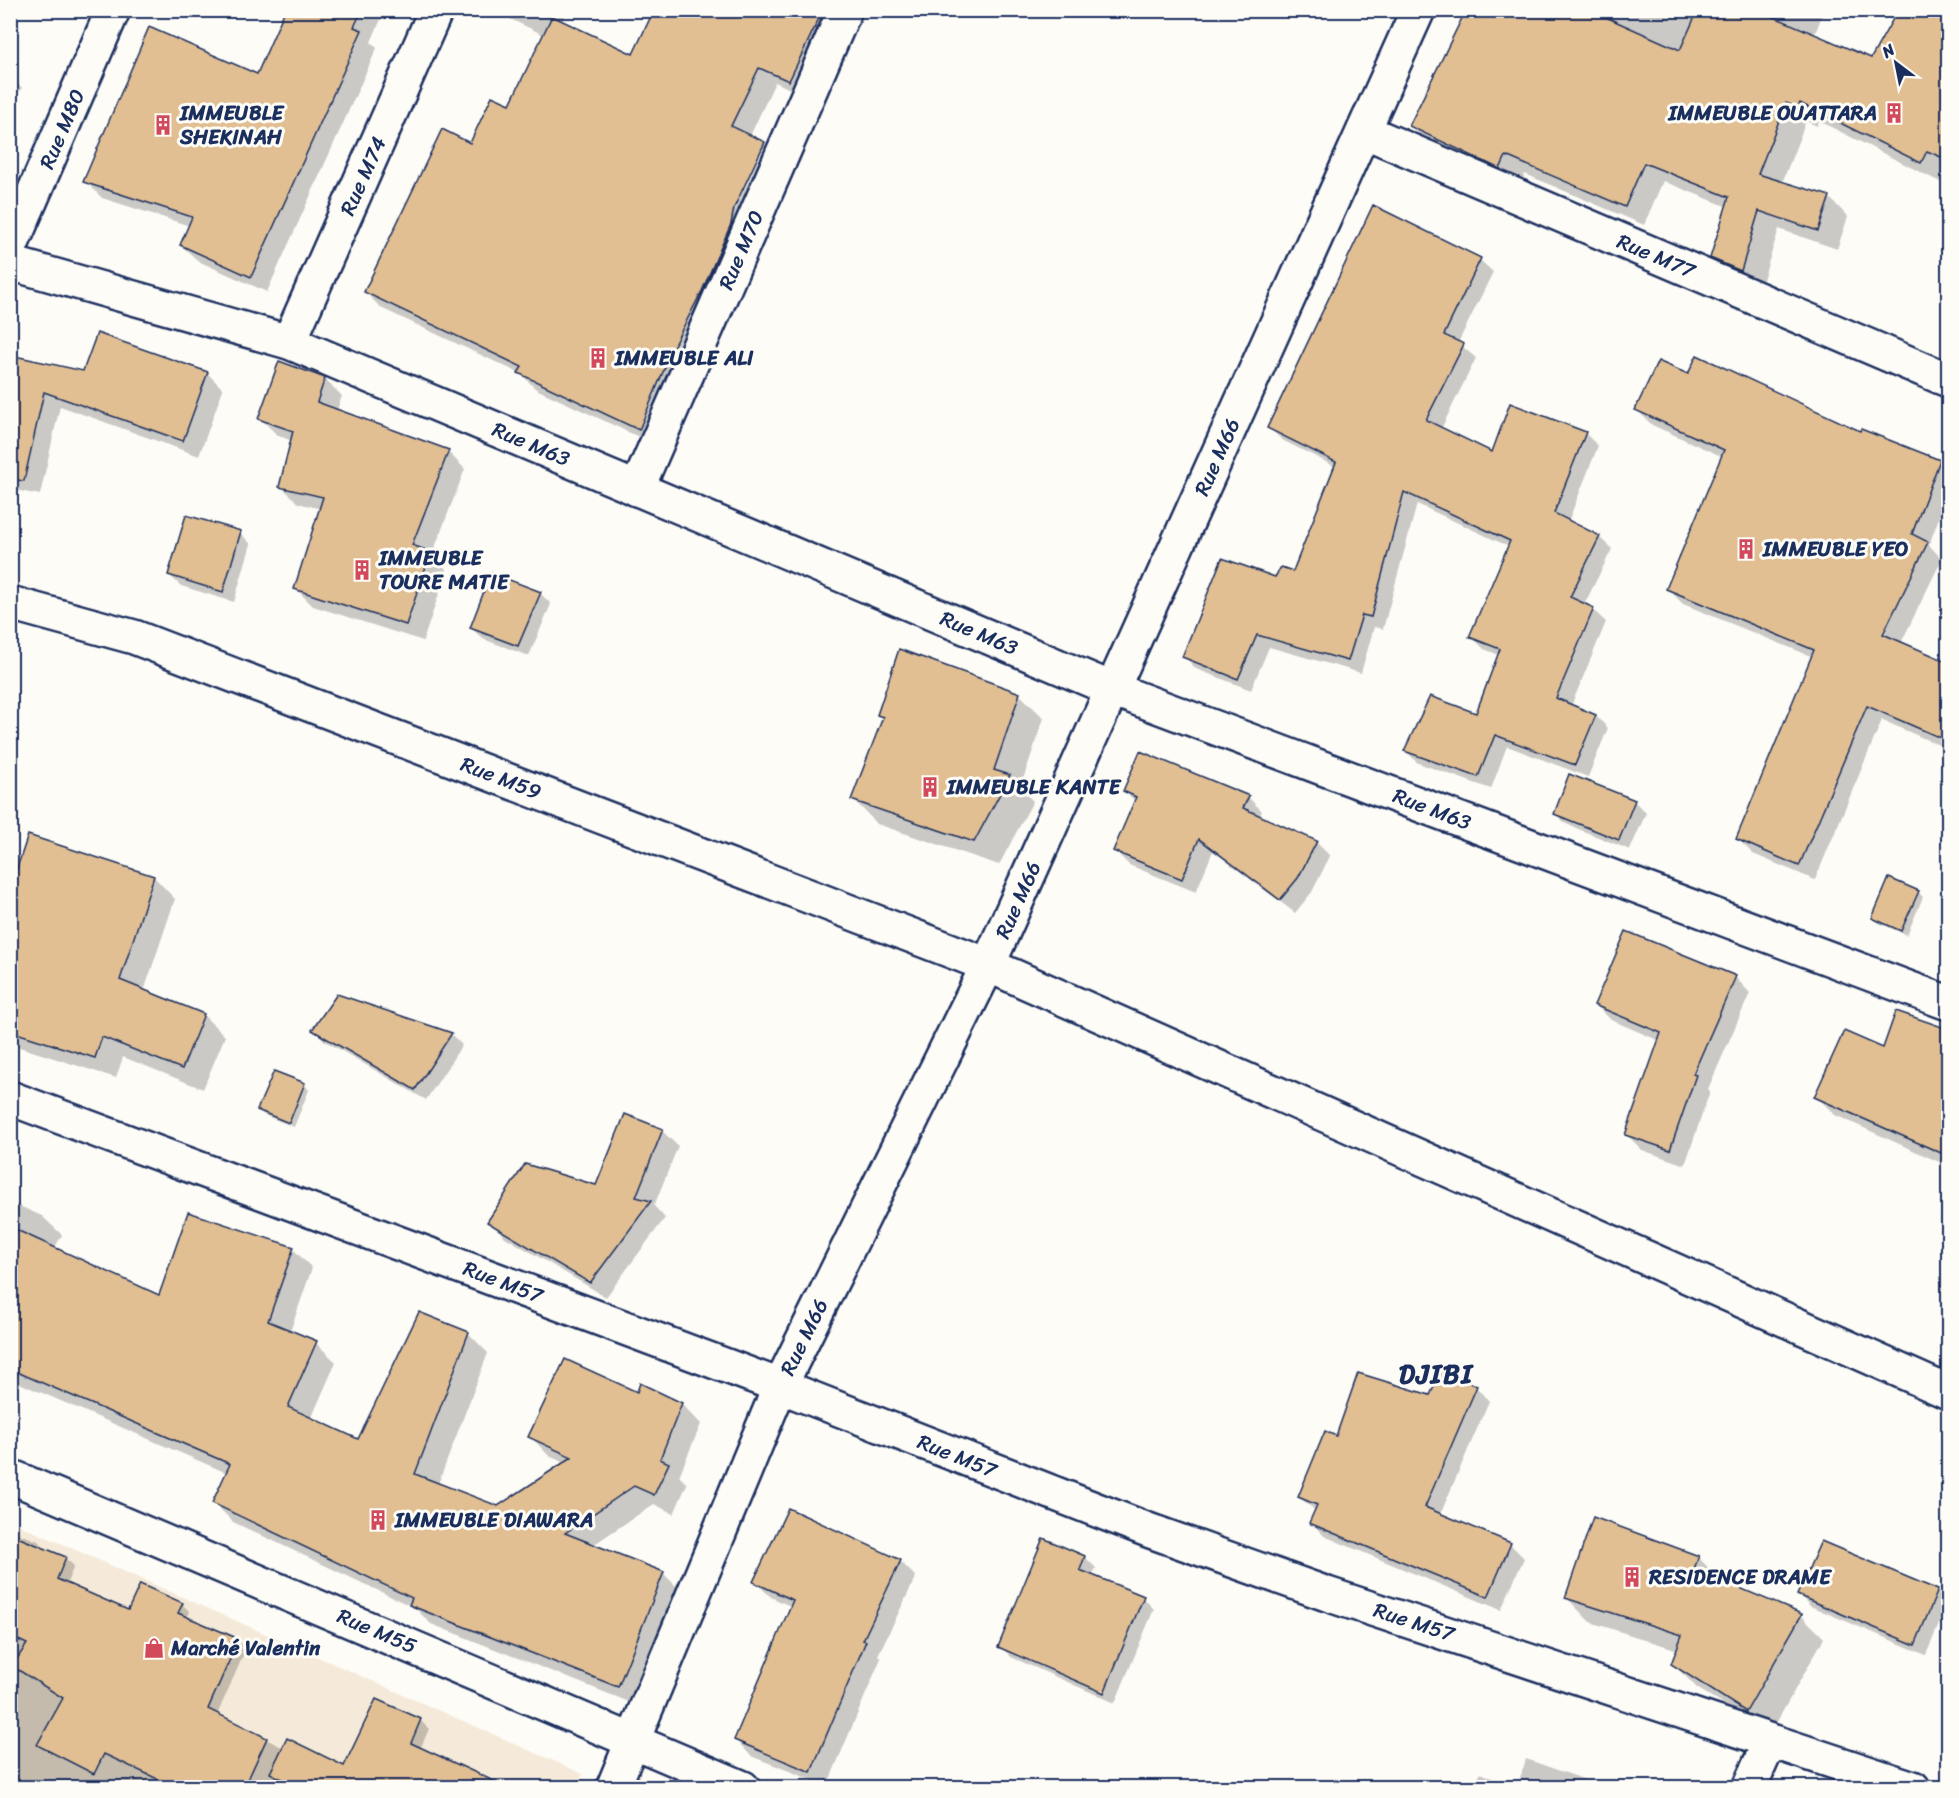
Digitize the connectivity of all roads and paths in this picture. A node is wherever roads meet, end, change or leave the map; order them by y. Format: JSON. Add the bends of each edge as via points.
{"nodes":[{"id":1,"x":113,"y":10,"type":"edge"},
{"id":2,"x":436,"y":10,"type":"edge"},
{"id":3,"x":844,"y":10,"type":"edge"},
{"id":4,"x":1418,"y":10,"type":"edge"},
{"id":5,"x":1364,"y":131,"type":"junction"},
{"id":6,"x":10,"y":248,"type":"edge"},
{"id":7,"x":10,"y":263,"type":"edge"},
{"id":8,"x":289,"y":342,"type":"junction"},
{"id":9,"x":1948,"y":380,"type":"edge"},
{"id":10,"x":637,"y":489,"type":"junction"},
{"id":11,"x":10,"y":603,"type":"edge"},
{"id":12,"x":1112,"y":690,"type":"junction"},
{"id":13,"x":988,"y":965,"type":"junction"},
{"id":14,"x":1948,"y":1004,"type":"edge"},
{"id":15,"x":10,"y":1098,"type":"edge"},
{"id":16,"x":780,"y":1386,"type":"junction"},
{"id":17,"x":1948,"y":1392,"type":"edge"},
{"id":18,"x":10,"y":1476,"type":"edge"},
{"id":19,"x":634,"y":1739,"type":"junction"},
{"id":20,"x":1770,"y":1741,"type":"junction"},
{"id":21,"x":613,"y":1788,"type":"edge"},
{"id":22,"x":743,"y":1788,"type":"edge"},
{"id":23,"x":1749,"y":1788,"type":"edge"},
{"id":24,"x":1913,"y":1788,"type":"edge"}],
"edges":[{"from":1,"to":6,"type":"street","name":"Rue M80"},
{"from":2,"to":8,"type":"street","name":"Rue M74"},
{"from":3,"to":10,"type":"street","name":"Rue M70"},
{"from":4,"to":5,"type":"street","name":"Rue M66"},
{"from":5,"to":9,"type":"street","name":"Rue M77"},
{"from":5,"to":12,"type":"street","name":"Rue M66"},
{"from":7,"to":8,"type":"street","name":"Rue M63"},
{"from":8,"to":10,"type":"street","name":"Rue M63"},
{"from":10,"to":12,"type":"street","name":"Rue M63"},
{"from":11,"to":13,"type":"street","name":"Rue M59","via":[[134,637]]},
{"from":12,"to":13,"type":"street","name":"Rue M66"},
{"from":12,"to":14,"type":"street","name":"Rue M63"},
{"from":13,"to":16,"type":"street","name":"Rue M66"},
{"from":13,"to":17,"type":"street","name":"Rue M59"},
{"from":15,"to":16,"type":"street","name":"Rue M57"},
{"from":16,"to":19,"type":"street","name":"Rue M66"},
{"from":16,"to":20,"type":"street","name":"Rue M57","via":[[1211,1553]]},
{"from":18,"to":19,"type":"street","name":"Rue M55"},
{"from":19,"to":21,"type":"street","name":"Rue M66"},
{"from":19,"to":22,"type":"street","name":"Rue M55"},
{"from":20,"to":23,"type":"street"},
{"from":20,"to":24,"type":"street","name":"Rue M57"}]}
